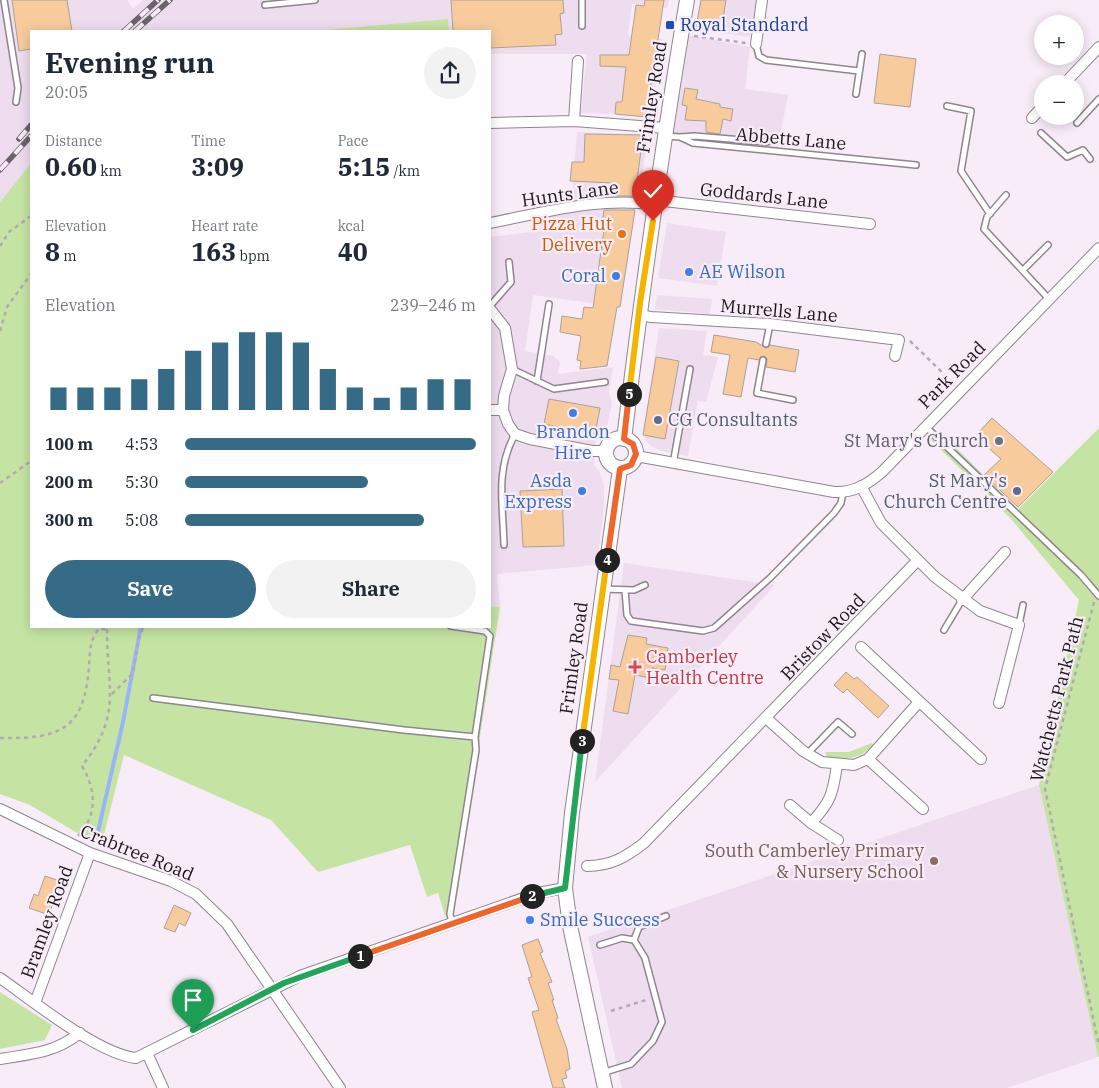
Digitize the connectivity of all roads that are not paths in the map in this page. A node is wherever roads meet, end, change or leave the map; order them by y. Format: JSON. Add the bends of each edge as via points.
{"nodes":[{"id":1,"x":4,"y":0,"type":"edge"},
{"id":2,"x":315,"y":0,"type":"edge"},
{"id":3,"x":582,"y":0,"type":"edge"},
{"id":4,"x":688,"y":0,"type":"edge"},
{"id":5,"x":762,"y":0,"type":"edge"},
{"id":6,"x":265,"y":5,"type":"dead end"},
{"id":7,"x":582,"y":26,"type":"dead end"},
{"id":8,"x":756,"y":44,"type":"joint"},
{"id":9,"x":1099,"y":47,"type":"edge"},
{"id":10,"x":862,"y":54,"type":"dead end"},
{"id":11,"x":578,"y":61,"type":"dead end"},
{"id":12,"x":859,"y":71,"type":"junction"},
{"id":13,"x":1073,"y":75,"type":"edge"},
{"id":14,"x":856,"y":94,"type":"dead end"},
{"id":15,"x":1099,"y":99,"type":"edge"},
{"id":16,"x":16,"y":102,"type":"dead end"},
{"id":17,"x":947,"y":106,"type":"dead end"},
{"id":18,"x":1084,"y":115,"type":"edge"},
{"id":19,"x":574,"y":121,"type":"junction"},
{"id":20,"x":491,"y":123,"type":"edge"},
{"id":21,"x":666,"y":132,"type":"junction"},
{"id":22,"x":1041,"y":134,"type":"dead end"},
{"id":23,"x":680,"y":137,"type":"junction"},
{"id":24,"x":767,"y":142,"type":"dead end"},
{"id":25,"x":1090,"y":159,"type":"dead end"},
{"id":26,"x":916,"y":165,"type":"dead end"},
{"id":27,"x":1006,"y":195,"type":"dead end"},
{"id":28,"x":655,"y":203,"type":"junction"},
{"id":29,"x":990,"y":214,"type":"junction"},
{"id":30,"x":491,"y":222,"type":"edge"},
{"id":31,"x":870,"y":224,"type":"dead end"},
{"id":32,"x":1048,"y":245,"type":"dead end"},
{"id":33,"x":1099,"y":248,"type":"edge"},
{"id":34,"x":509,"y":262,"type":"dead end"},
{"id":35,"x":1022,"y":270,"type":"junction"},
{"id":36,"x":1050,"y":299,"type":"junction"},
{"id":37,"x":549,"y":304,"type":"dead end"},
{"id":38,"x":491,"y":307,"type":"edge"},
{"id":39,"x":491,"y":309,"type":"edge"},
{"id":40,"x":639,"y":315,"type":"junction"},
{"id":41,"x":770,"y":324,"type":"junction"},
{"id":42,"x":766,"y":344,"type":"dead end"},
{"id":43,"x":895,"y":356,"type":"dead end"},
{"id":44,"x":763,"y":360,"type":"dead end"},
{"id":45,"x":512,"y":369,"type":"junction"},
{"id":46,"x":690,"y":369,"type":"dead end"},
{"id":47,"x":537,"y":381,"type":"junction"},
{"id":48,"x":604,"y":382,"type":"dead end"},
{"id":49,"x":793,"y":400,"type":"dead end"},
{"id":50,"x":491,"y":410,"type":"edge"},
{"id":51,"x":503,"y":410,"type":"junction"},
{"id":52,"x":929,"y":429,"type":"junction"},
{"id":53,"x":515,"y":434,"type":"junction"},
{"id":54,"x":624,"y":439,"type":"junction"},
{"id":55,"x":606,"y":451,"type":"junction"},
{"id":56,"x":636,"y":456,"type":"junction"},
{"id":57,"x":673,"y":464,"type":"junction"},
{"id":58,"x":620,"y":469,"type":"junction"},
{"id":59,"x":861,"y":486,"type":"junction"},
{"id":60,"x":842,"y":492,"type":"junction"},
{"id":61,"x":504,"y":544,"type":"dead end"},
{"id":62,"x":1005,"y":552,"type":"dead end"},
{"id":63,"x":918,"y":560,"type":"junction"},
{"id":64,"x":645,"y":585,"type":"dead end"},
{"id":65,"x":603,"y":589,"type":"junction"},
{"id":66,"x":625,"y":590,"type":"junction"},
{"id":67,"x":1098,"y":595,"type":"edge"},
{"id":68,"x":962,"y":600,"type":"junction"},
{"id":69,"x":1022,"y":605,"type":"dead end"},
{"id":70,"x":1019,"y":625,"type":"junction"},
{"id":71,"x":465,"y":628,"type":"edge"},
{"id":72,"x":944,"y":630,"type":"dead end"},
{"id":73,"x":861,"y":647,"type":"dead end"},
{"id":74,"x":153,"y":698,"type":"dead end"},
{"id":75,"x":919,"y":702,"type":"junction"},
{"id":76,"x":999,"y":703,"type":"dead end"},
{"id":77,"x":766,"y":718,"type":"junction"},
{"id":78,"x":852,"y":734,"type":"dead end"},
{"id":79,"x":475,"y":737,"type":"junction"},
{"id":80,"x":807,"y":754,"type":"junction"},
{"id":81,"x":981,"y":759,"type":"dead end"},
{"id":82,"x":868,"y":760,"type":"junction"},
{"id":83,"x":837,"y":765,"type":"junction"},
{"id":84,"x":790,"y":805,"type":"dead end"},
{"id":85,"x":0,"y":809,"type":"edge"},
{"id":86,"x":923,"y":810,"type":"dead end"},
{"id":87,"x":811,"y":823,"type":"junction"},
{"id":88,"x":838,"y":840,"type":"dead end"},
{"id":89,"x":90,"y":853,"type":"junction"},
{"id":90,"x":588,"y":866,"type":"dead end"},
{"id":91,"x":565,"y":888,"type":"junction"},
{"id":92,"x":666,"y":916,"type":"dead end"},
{"id":93,"x":452,"y":924,"type":"junction"},
{"id":94,"x":634,"y":940,"type":"junction"},
{"id":95,"x":600,"y":945,"type":"dead end"},
{"id":96,"x":0,"y":978,"type":"edge"},
{"id":97,"x":271,"y":990,"type":"junction"},
{"id":98,"x":35,"y":1003,"type":"junction"},
{"id":99,"x":80,"y":1033,"type":"junction"},
{"id":100,"x":147,"y":1053,"type":"junction"},
{"id":101,"x":0,"y":1059,"type":"edge"},
{"id":102,"x":602,"y":1073,"type":"junction"},
{"id":103,"x":163,"y":1088,"type":"edge"},
{"id":104,"x":340,"y":1088,"type":"edge"},
{"id":105,"x":605,"y":1088,"type":"edge"}],
"edges":[{"from":1,"to":16,"type":"lane","via":[[18,88]]},
{"from":2,"to":6,"type":"lane"},
{"from":3,"to":7,"type":"lane"},
{"from":4,"to":21,"type":"main road","name":"Frimley Road"},
{"from":5,"to":8,"type":"street"},
{"from":8,"to":12,"type":"lane","via":[[759,56],[766,60]]},
{"from":9,"to":13,"type":"street"},
{"from":10,"to":12,"type":"lane"},
{"from":11,"to":19,"type":"street"},
{"from":12,"to":14,"type":"lane"},
{"from":15,"to":18,"type":"lane"},
{"from":17,"to":29,"type":"lane","via":[[971,111],[961,172]]},
{"from":19,"to":20,"type":"street"},
{"from":19,"to":21,"type":"street"},
{"from":21,"to":23,"type":"lane","name":"Abbetts Lane"},
{"from":21,"to":28,"type":"main road","name":"Frimley Road"},
{"from":22,"to":25,"type":"lane","via":[[1067,157],[1083,150]]},
{"from":23,"to":24,"type":"lane"},
{"from":23,"to":26,"type":"lane","name":"Abbetts Lane","via":[[693,143]]},
{"from":27,"to":29,"type":"lane"},
{"from":28,"to":30,"type":"street","name":"Hunts Lane","via":[[601,203]]},
{"from":28,"to":31,"type":"street","name":"Goddards Lane"},
{"from":28,"to":40,"type":"main road","name":"Frimley Road"},
{"from":29,"to":35,"type":"lane","via":[[984,229]]},
{"from":32,"to":35,"type":"lane"},
{"from":33,"to":36,"type":"street","name":"Park Road"},
{"from":34,"to":38,"type":"lane","via":[[511,282]]},
{"from":35,"to":36,"type":"lane"},
{"from":36,"to":52,"type":"street","name":"Park Road"},
{"from":37,"to":47,"type":"lane"},
{"from":39,"to":45,"type":"street","via":[[505,328]]},
{"from":40,"to":41,"type":"street","name":"Murrells Lane"},
{"from":40,"to":54,"type":"main road","name":"Frimley Road"},
{"from":41,"to":42,"type":"lane"},
{"from":41,"to":43,"type":"street","name":"Murrells Lane","via":[[899,340]]},
{"from":44,"to":49,"type":"lane","via":[[756,393]]},
{"from":45,"to":47,"type":"lane"},
{"from":45,"to":51,"type":"street"},
{"from":46,"to":57,"type":"lane"},
{"from":47,"to":48,"type":"lane","via":[[554,389]]},
{"from":50,"to":51,"type":"street"},
{"from":51,"to":53,"type":"street"},
{"from":52,"to":59,"type":"street","name":"Park Road","via":[[882,472]]},
{"from":52,"to":67,"type":"lane"},
{"from":53,"to":55,"type":"street","via":[[592,451]]},
{"from":53,"to":61,"type":"lane","via":[[506,451],[502,471]]},
{"from":54,"to":55,"type":"main road","via":[[613,441]]},
{"from":54,"to":56,"type":"main road","via":[[633,444]]},
{"from":55,"to":58,"type":"main road","via":[[611,464]]},
{"from":56,"to":57,"type":"street","name":"Park Road"},
{"from":56,"to":58,"type":"main road","via":[[631,465]]},
{"from":57,"to":60,"type":"street","name":"Park Road"},
{"from":58,"to":65,"type":"main road","name":"Frimley Road"},
{"from":59,"to":60,"type":"street","name":"Park Road"},
{"from":59,"to":63,"type":"street","via":[[881,523]]},
{"from":60,"to":66,"type":"lane","via":[[841,503],[834,513],[770,578],[714,628],[703,631],[631,621]]},
{"from":62,"to":68,"type":"street"},
{"from":63,"to":68,"type":"street"},
{"from":63,"to":77,"type":"street","name":"Bristow Road"},
{"from":64,"to":66,"type":"lane"},
{"from":65,"to":66,"type":"lane"},
{"from":65,"to":91,"type":"main road","name":"Frimley Road"},
{"from":68,"to":70,"type":"street","via":[[980,611]]},
{"from":68,"to":72,"type":"lane"},
{"from":69,"to":70,"type":"lane"},
{"from":70,"to":76,"type":"street"},
{"from":71,"to":79,"type":"lane","via":[[485,631],[490,636]]},
{"from":73,"to":75,"type":"street"},
{"from":74,"to":79,"type":"lane"},
{"from":75,"to":81,"type":"street"},
{"from":75,"to":82,"type":"street"},
{"from":77,"to":80,"type":"street"},
{"from":77,"to":90,"type":"street","name":"Bristow Road","via":[[644,843],[617,861]]},
{"from":78,"to":80,"type":"lane","via":[[838,722]]},
{"from":79,"to":93,"type":"lane","via":[[476,750],[450,914]]},
{"from":80,"to":83,"type":"street"},
{"from":82,"to":83,"type":"street"},
{"from":82,"to":86,"type":"street"},
{"from":83,"to":87,"type":"street","via":[[834,792],[826,807]]},
{"from":84,"to":87,"type":"street"},
{"from":85,"to":89,"type":"street","name":"Crabtree Road"},
{"from":87,"to":88,"type":"street"},
{"from":89,"to":97,"type":"street","name":"Crabtree Road","via":[[172,881],[196,894],[219,914]]},
{"from":89,"to":98,"type":"street","name":"Bramley Road"},
{"from":91,"to":93,"type":"street","via":[[538,893]]},
{"from":91,"to":102,"type":"main road","name":"Frimley Road","via":[[570,926]]},
{"from":92,"to":94,"type":"lane","via":[[639,927]]},
{"from":93,"to":97,"type":"street","via":[[300,976]]},
{"from":94,"to":95,"type":"lane","via":[[622,938]]},
{"from":94,"to":102,"type":"lane","via":[[645,958],[662,1022],[653,1041],[630,1064]]},
{"from":96,"to":98,"type":"street"},
{"from":97,"to":100,"type":"street"},
{"from":97,"to":104,"type":"street","name":"Crabtree Road"},
{"from":98,"to":99,"type":"street"},
{"from":99,"to":100,"type":"street","via":[[104,1049],[124,1057],[136,1058]]},
{"from":99,"to":101,"type":"street","via":[[65,1045],[45,1053]]},
{"from":100,"to":103,"type":"street"},
{"from":102,"to":105,"type":"main road","name":"Frimley Road"}]}
